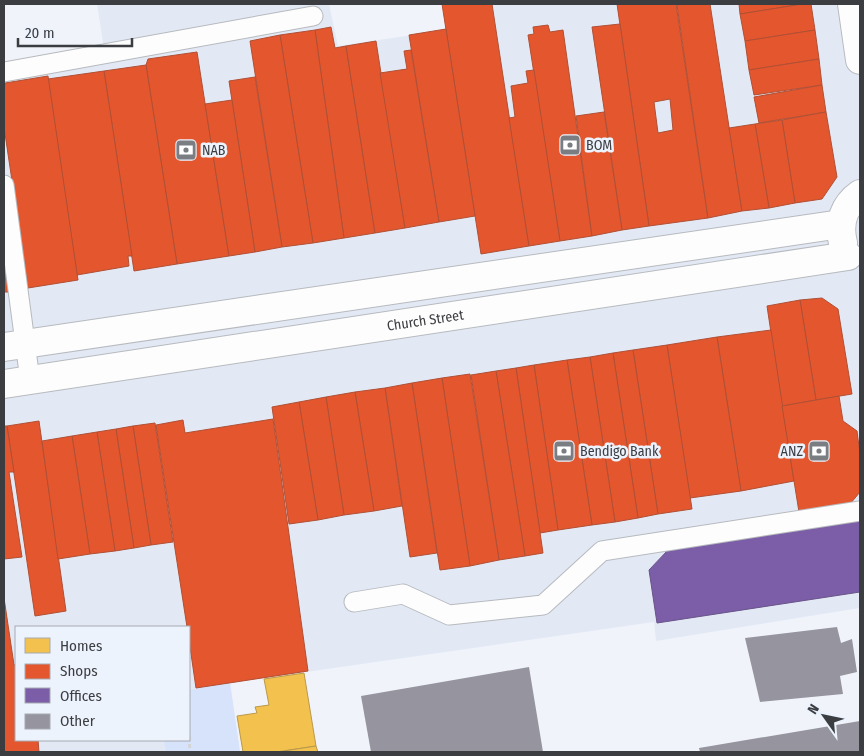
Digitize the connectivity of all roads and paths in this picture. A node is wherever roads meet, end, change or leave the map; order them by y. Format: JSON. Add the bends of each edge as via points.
{"nodes":[{"id":1,"x":852,"y":4,"type":"edge"},
{"id":2,"x":313,"y":16,"type":"dead end"},
{"id":3,"x":860,"y":60,"type":"edge"},
{"id":4,"x":4,"y":72,"type":"edge"},
{"id":5,"x":4,"y":186,"type":"edge"},
{"id":6,"x":860,"y":194,"type":"edge"},
{"id":7,"x":841,"y":224,"type":"junction"},
{"id":8,"x":854,"y":262,"type":"edge"},
{"id":9,"x":15,"y":345,"type":"edge"},
{"id":10,"x":30,"y":380,"type":"junction"},
{"id":11,"x":4,"y":384,"type":"edge"},
{"id":12,"x":860,"y":511,"type":"edge"},
{"id":13,"x":354,"y":602,"type":"dead end"}],
"edges":[{"from":1,"to":3,"type":"street"},
{"from":2,"to":4,"type":"lane"},
{"from":5,"to":9,"type":"lane"},
{"from":6,"to":7,"type":"street","via":[[845,210]]},
{"from":7,"to":8,"type":"street","via":[[844,246]]},
{"from":7,"to":9,"type":"street"},
{"from":8,"to":10,"type":"street","name":"Church Street"},
{"from":9,"to":10,"type":"lane"},
{"from":10,"to":11,"type":"street","name":"Church Street"},
{"from":12,"to":13,"type":"lane","via":[[602,551],[543,605],[449,615],[403,594]]}]}
